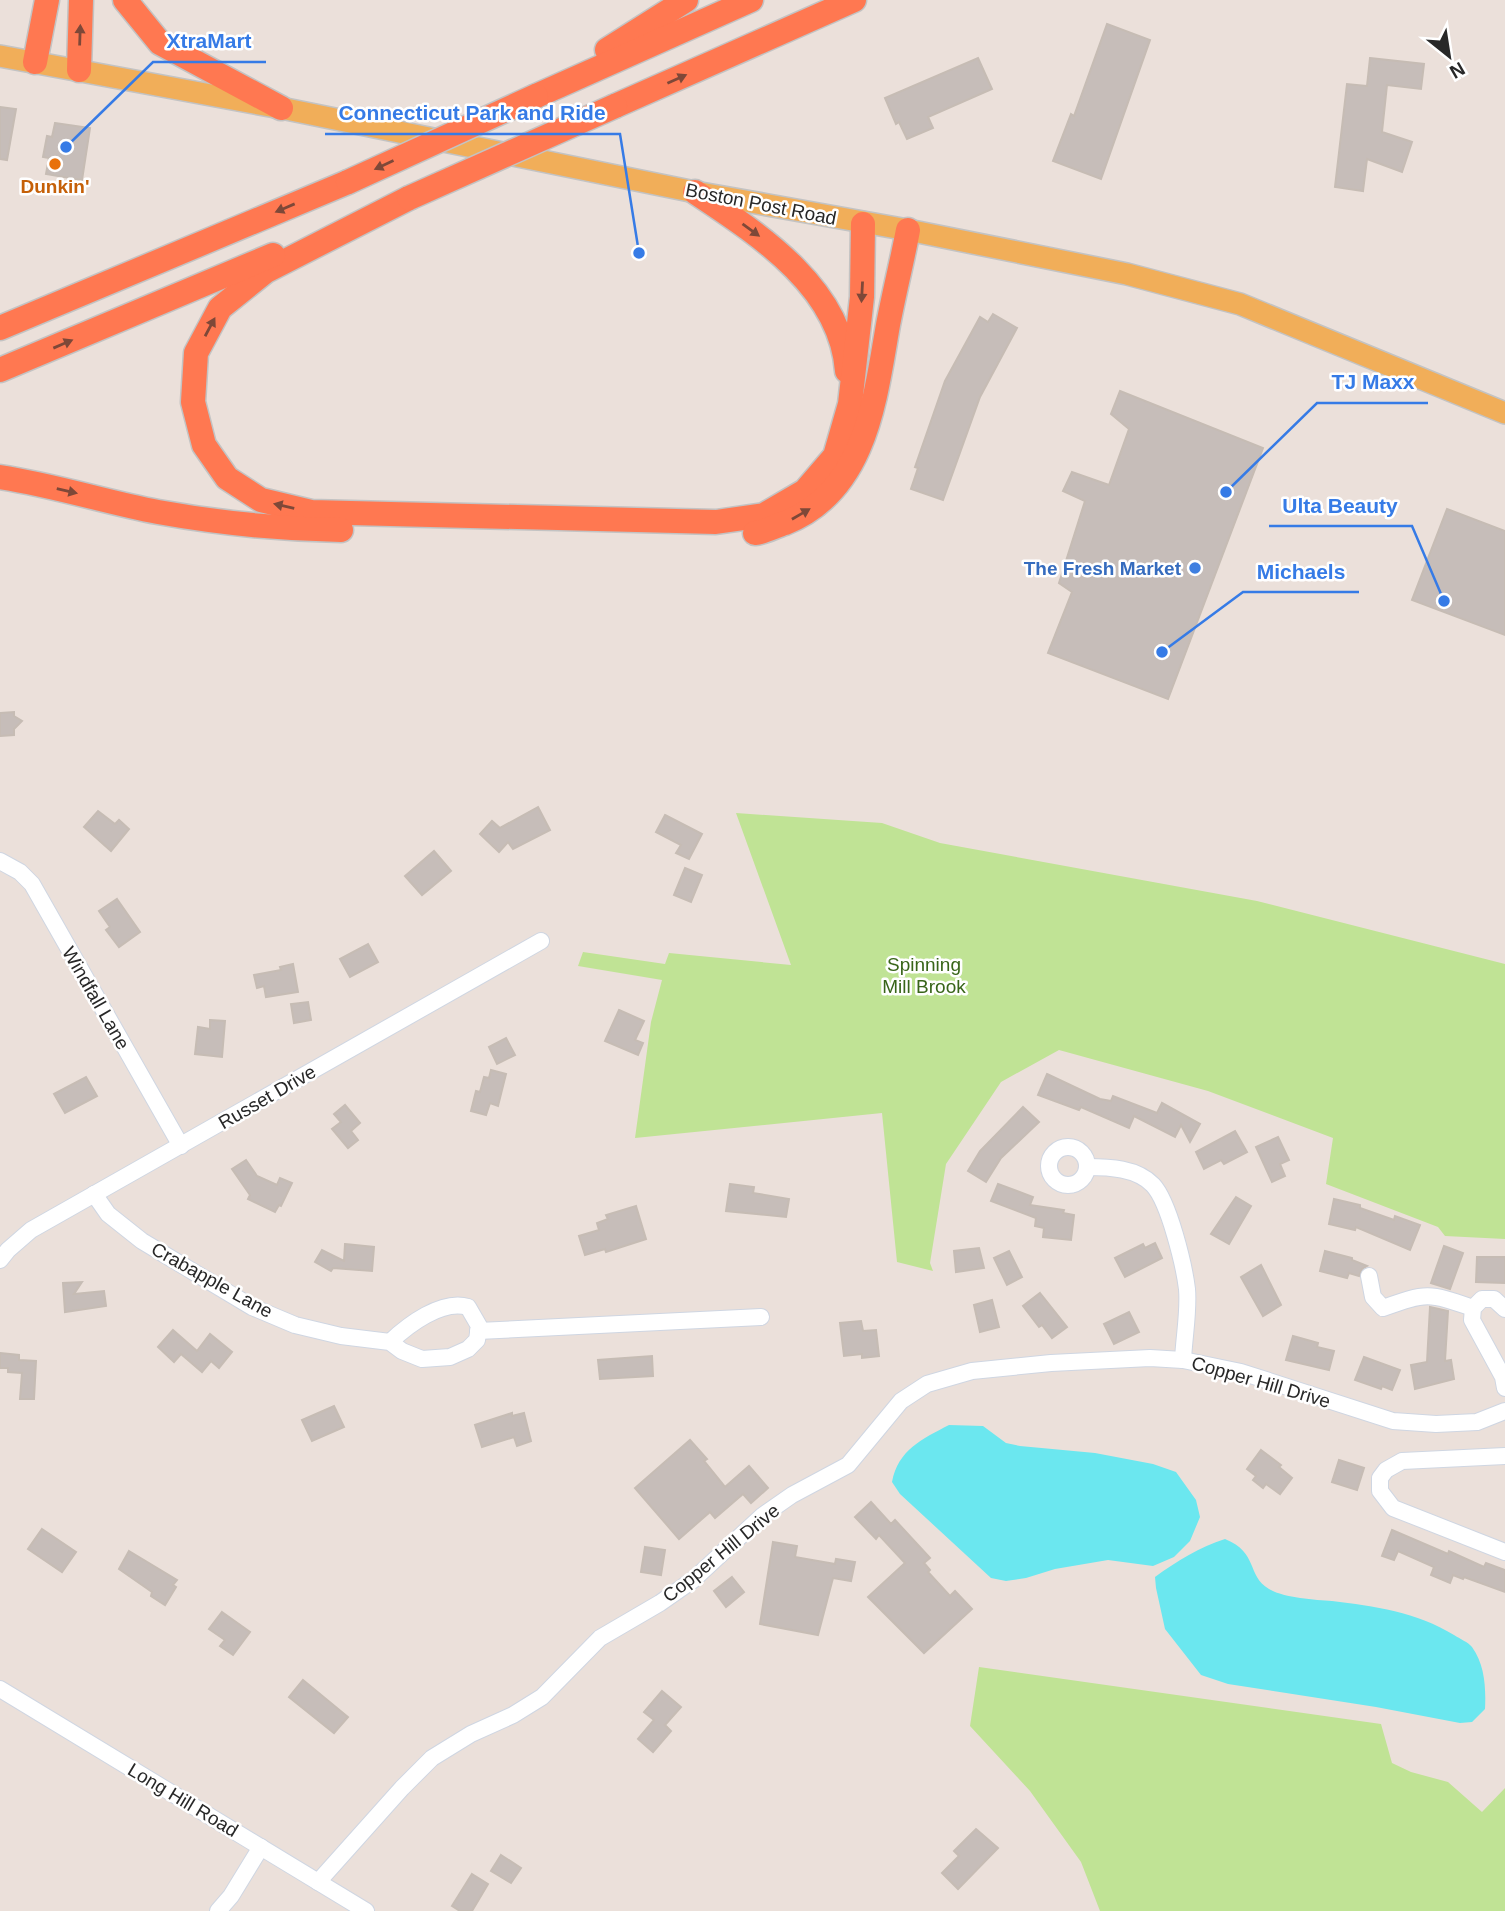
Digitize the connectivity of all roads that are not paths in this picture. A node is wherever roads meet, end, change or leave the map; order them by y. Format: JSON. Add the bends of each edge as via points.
{"nodes":[{"id":1,"x":47,"y":0,"type":"edge"},
{"id":2,"x":81,"y":0,"type":"edge"},
{"id":3,"x":125,"y":0,"type":"edge"},
{"id":4,"x":686,"y":0,"type":"edge"},
{"id":5,"x":751,"y":0,"type":"edge"},
{"id":6,"x":854,"y":0,"type":"edge"},
{"id":7,"x":0,"y":56,"type":"edge"},
{"id":8,"x":35,"y":62,"type":"junction"},
{"id":9,"x":79,"y":70,"type":"junction"},
{"id":10,"x":536,"y":96,"type":"junction"},
{"id":11,"x":281,"y":108,"type":"junction"},
{"id":12,"x":695,"y":192,"type":"junction"},
{"id":13,"x":409,"y":198,"type":"junction"},
{"id":14,"x":863,"y":224,"type":"junction"},
{"id":15,"x":908,"y":230,"type":"junction"},
{"id":16,"x":0,"y":328,"type":"edge"},
{"id":17,"x":0,"y":370,"type":"edge"},
{"id":18,"x":850,"y":404,"type":"junction"},
{"id":19,"x":1505,"y":413,"type":"edge"},
{"id":20,"x":0,"y":477,"type":"edge"},
{"id":21,"x":0,"y":861,"type":"edge"},
{"id":22,"x":541,"y":941,"type":"dead end"},
{"id":23,"x":181,"y":1146,"type":"junction"},
{"id":24,"x":1087,"y":1167,"type":"dead end"},
{"id":25,"x":94,"y":1194,"type":"junction"},
{"id":26,"x":0,"y":1260,"type":"edge"},
{"id":27,"x":1368,"y":1276,"type":"dead end"},
{"id":28,"x":1473,"y":1308,"type":"junction"},
{"id":29,"x":1505,"y":1309,"type":"edge"},
{"id":30,"x":761,"y":1317,"type":"dead end"},
{"id":31,"x":478,"y":1331,"type":"junction"},
{"id":32,"x":390,"y":1342,"type":"junction"},
{"id":33,"x":1183,"y":1360,"type":"junction"},
{"id":34,"x":1504,"y":1378,"type":"edge"},
{"id":35,"x":1505,"y":1411,"type":"edge"},
{"id":36,"x":1505,"y":1456,"type":"edge"},
{"id":37,"x":1505,"y":1552,"type":"edge"},
{"id":38,"x":0,"y":1689,"type":"edge"},
{"id":39,"x":261,"y":1847,"type":"junction"},
{"id":40,"x":318,"y":1882,"type":"junction"},
{"id":41,"x":218,"y":1911,"type":"edge"},
{"id":42,"x":366,"y":1911,"type":"edge"}],
"edges":[{"from":1,"to":8,"type":"highway"},
{"from":9,"to":2,"type":"highway","one_way":true},
{"from":3,"to":11,"type":"highway","via":[[160,43]]},
{"from":4,"to":10,"type":"highway"},
{"from":5,"to":10,"type":"highway"},
{"from":13,"to":6,"type":"highway","one_way":true,"bridge":true},
{"from":7,"to":8,"type":"main road","name":"Boston Post Road"},
{"from":8,"to":9,"type":"main road","name":"Boston Post Road"},
{"from":9,"to":11,"type":"main road","name":"Boston Post Road"},
{"from":10,"to":16,"type":"highway","one_way":true,"bridge":true},
{"from":11,"to":12,"type":"main road","name":"Boston Post Road"},
{"from":12,"to":14,"type":"main road","name":"Boston Post Road"},
{"from":12,"to":18,"type":"highway","one_way":true,"via":[[777,249],[810,285],[835,325],[846,359]]},
{"from":17,"to":13,"type":"highway","one_way":true},
{"from":18,"to":13,"type":"highway","one_way":true,"via":[[835,456],[806,491],[764,515],[716,522],[311,512],[261,500],[228,478],[204,445],[193,402],[196,353],[220,308],[266,271]]},
{"from":14,"to":15,"type":"main road","name":"Boston Post Road"},
{"from":14,"to":18,"type":"highway","one_way":true,"via":[[862,297]]},
{"from":15,"to":19,"type":"main road","name":"Boston Post Road","via":[[1127,274],[1240,304]]},
{"from":20,"to":15,"type":"highway","one_way":true,"via":[[156,512],[296,529],[705,539],[759,533],[802,516],[835,489],[858,453],[872,414]]},
{"from":21,"to":23,"type":"street","name":"Windfall Lane","via":[[32,884]]},
{"from":22,"to":23,"type":"street","name":"Russet Drive"},
{"from":23,"to":25,"type":"street","name":"Russet Drive"},
{"from":24,"to":33,"type":"street","via":[[1134,1173],[1154,1186],[1172,1224],[1187,1290]]},
{"from":25,"to":26,"type":"street","name":"Russet Drive","via":[[31,1230]]},
{"from":25,"to":32,"type":"street","name":"Crabapple Lane","via":[[108,1214],[142,1241],[252,1307],[295,1325]]},
{"from":27,"to":28,"type":"street","via":[[1373,1297],[1383,1308],[1419,1295]]},
{"from":28,"to":29,"type":"street","via":[[1482,1299],[1494,1299]]},
{"from":28,"to":34,"type":"street","via":[[1472,1320]]},
{"from":30,"to":31,"type":"street"},
{"from":31,"to":32,"type":"street","name":"Crabapple Lane","via":[[468,1349],[450,1357],[422,1359]]},
{"from":31,"to":32,"type":"street","via":[[475,1316],[461,1304],[440,1308]]},
{"from":33,"to":35,"type":"street","name":"Copper Hill Drive","via":[[1241,1372],[1393,1421],[1477,1422]]},
{"from":33,"to":40,"type":"street","name":"Copper Hill Drive","via":[[998,1368],[927,1384],[901,1401],[848,1465],[762,1516],[693,1580],[600,1638],[542,1697],[432,1758]]},
{"from":36,"to":37,"type":"street","via":[[1402,1461],[1380,1478],[1380,1491],[1393,1508]]},
{"from":38,"to":39,"type":"street","name":"Long Hill Road"},
{"from":39,"to":40,"type":"street","name":"Long Hill Road"},
{"from":39,"to":41,"type":"street"},
{"from":40,"to":42,"type":"street","name":"Long Hill Road"}]}
